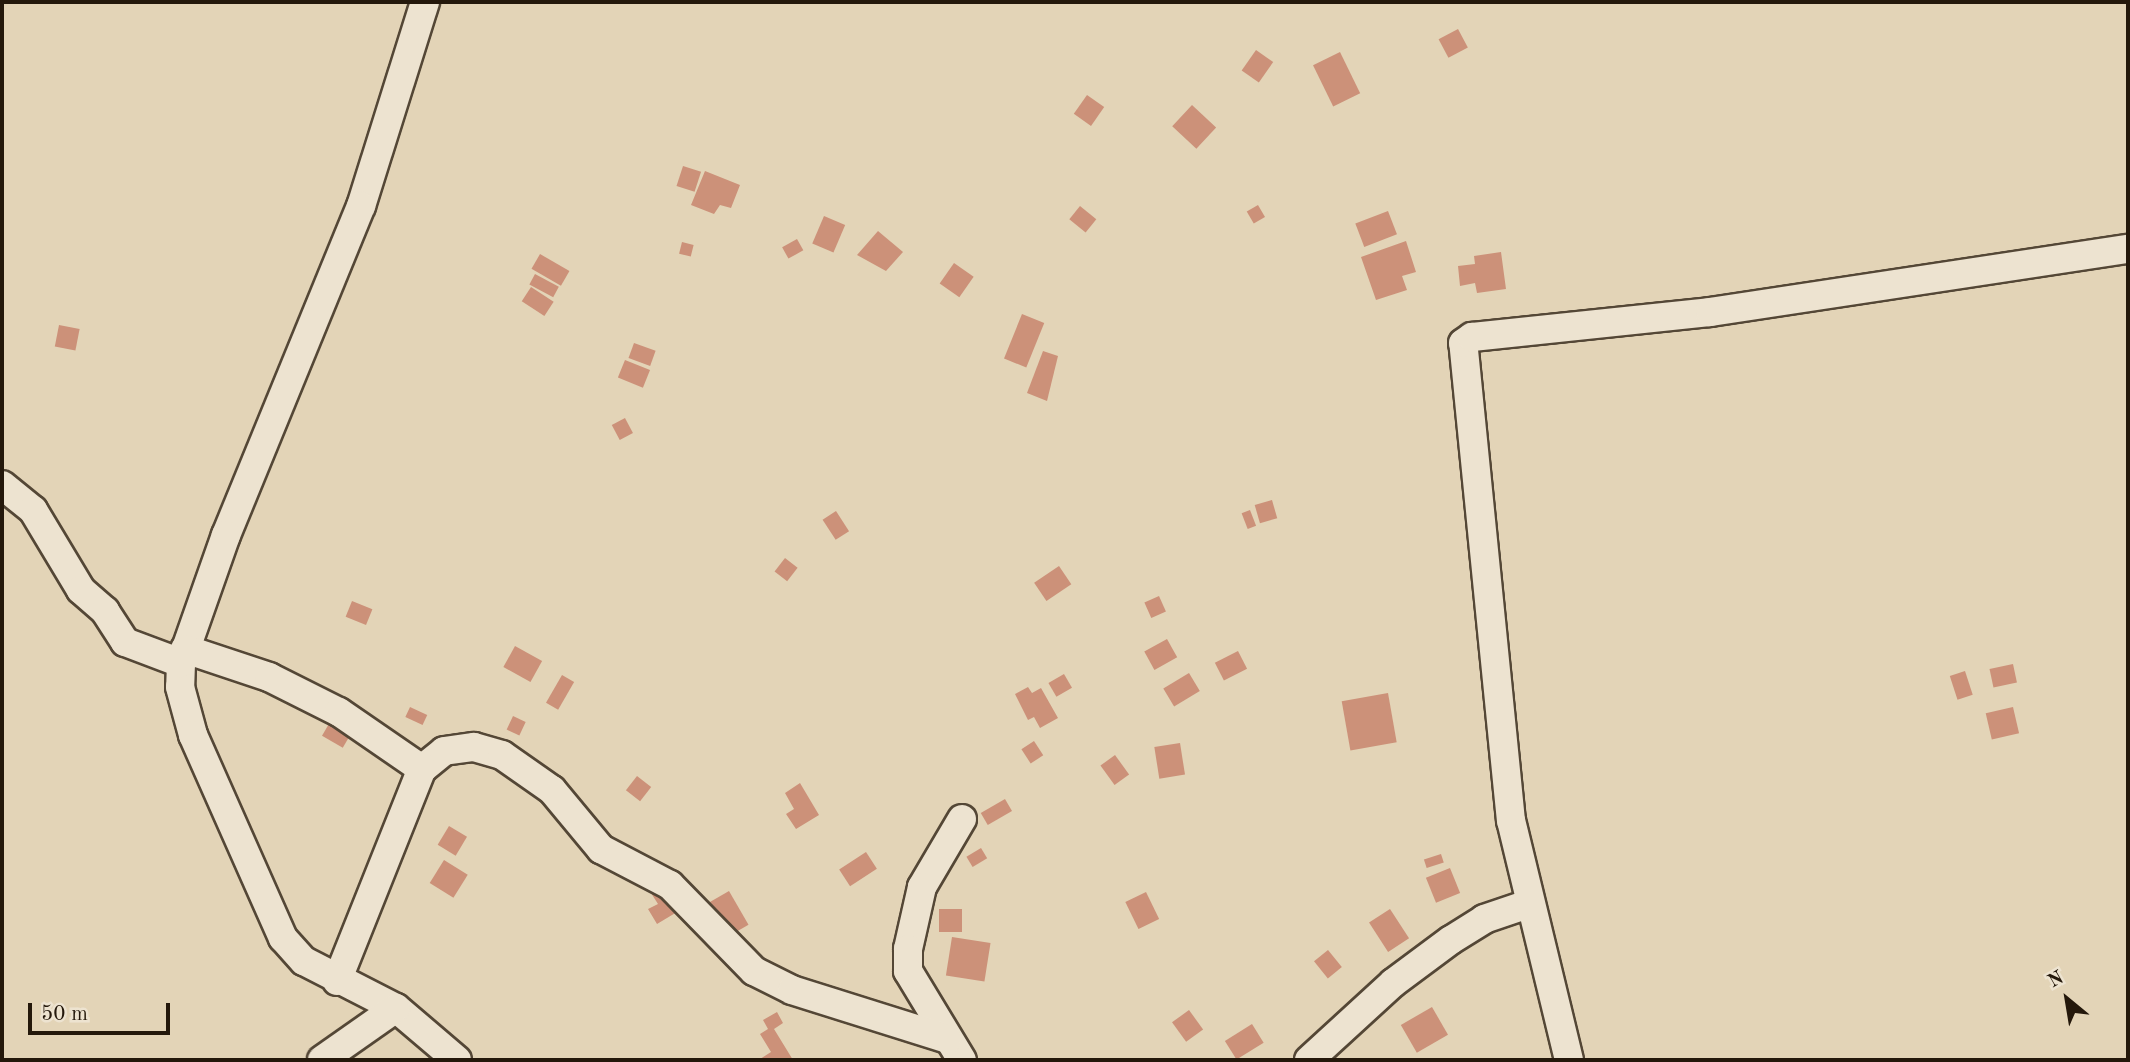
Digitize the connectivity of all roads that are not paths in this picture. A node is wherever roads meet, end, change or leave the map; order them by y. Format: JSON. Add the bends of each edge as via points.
{"nodes":[{"id":1,"x":425,"y":2,"type":"edge"},
{"id":2,"x":2128,"y":249,"type":"edge"},
{"id":3,"x":2,"y":485,"type":"edge"},
{"id":4,"x":183,"y":656,"type":"junction"},
{"id":5,"x":422,"y":769,"type":"junction"},
{"id":6,"x":961,"y":820,"type":"dead end"},
{"id":7,"x":1528,"y":904,"type":"junction"},
{"id":8,"x":337,"y":981,"type":"junction"},
{"id":9,"x":396,"y":1008,"type":"junction"},
{"id":10,"x":955,"y":1049,"type":"edge"},
{"id":11,"x":322,"y":1060,"type":"edge"},
{"id":12,"x":457,"y":1060,"type":"edge"},
{"id":13,"x":1309,"y":1060,"type":"edge"},
{"id":14,"x":1569,"y":1060,"type":"edge"}],
"edges":[{"from":1,"to":4,"type":"street","via":[[361,206]]},
{"from":2,"to":7,"type":"street","via":[[1710,312],[1472,337],[1463,343],[1511,821]]},
{"from":3,"to":4,"type":"street","via":[[33,510],[49,543],[125,642]]},
{"from":4,"to":5,"type":"street","via":[[269,677],[339,712]]},
{"from":4,"to":8,"type":"street","via":[[182,702],[193,735],[283,939],[304,961]]},
{"from":5,"to":8,"type":"street"},
{"from":5,"to":10,"type":"street","via":[[444,751],[474,747],[502,755],[552,790],[601,849],[670,885],[754,971],[792,990]]},
{"from":6,"to":10,"type":"street","via":[[922,887],[908,929],[908,971]]},
{"from":7,"to":13,"type":"street","via":[[1485,919],[1451,940],[1393,983]]},
{"from":7,"to":14,"type":"street"},
{"from":8,"to":9,"type":"street"},
{"from":9,"to":11,"type":"street"},
{"from":9,"to":12,"type":"street"}]}
